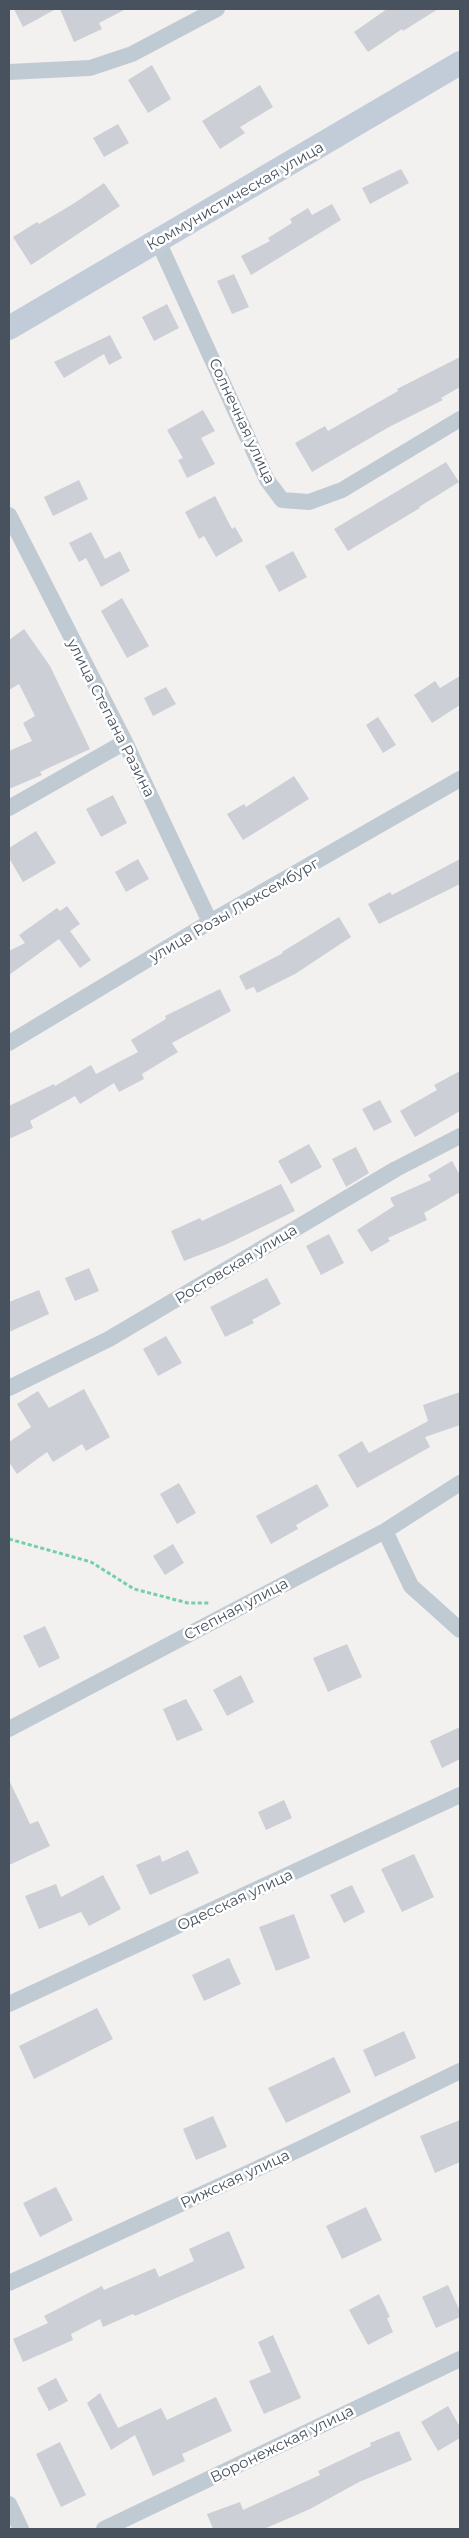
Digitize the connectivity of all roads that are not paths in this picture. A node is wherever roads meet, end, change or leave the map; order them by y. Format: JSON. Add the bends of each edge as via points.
{"nodes":[{"id":1,"x":217,"y":9,"type":"edge"},
{"id":2,"x":460,"y":63,"type":"edge"},
{"id":3,"x":9,"y":72,"type":"edge"},
{"id":4,"x":158,"y":241,"type":"junction"},
{"id":5,"x":9,"y":328,"type":"edge"},
{"id":6,"x":460,"y":420,"type":"edge"},
{"id":7,"x":9,"y":515,"type":"edge"},
{"id":8,"x":125,"y":742,"type":"junction"},
{"id":9,"x":460,"y":779,"type":"edge"},
{"id":10,"x":9,"y":808,"type":"edge"},
{"id":11,"x":210,"y":922,"type":"junction"},
{"id":12,"x":9,"y":1043,"type":"edge"},
{"id":13,"x":460,"y":1136,"type":"edge"},
{"id":14,"x":9,"y":1388,"type":"edge"},
{"id":15,"x":460,"y":1484,"type":"edge"},
{"id":16,"x":385,"y":1531,"type":"junction"},
{"id":17,"x":460,"y":1630,"type":"edge"},
{"id":18,"x":9,"y":1729,"type":"edge"},
{"id":19,"x":460,"y":1795,"type":"edge"},
{"id":20,"x":9,"y":2004,"type":"edge"},
{"id":21,"x":460,"y":2071,"type":"edge"},
{"id":22,"x":9,"y":2284,"type":"edge"},
{"id":23,"x":460,"y":2359,"type":"edge"},
{"id":24,"x":9,"y":2504,"type":"edge"},
{"id":25,"x":21,"y":2529,"type":"edge"},
{"id":26,"x":104,"y":2529,"type":"edge"}],
"edges":[{"from":1,"to":3,"type":"street","via":[[132,54],[90,68]]},
{"from":2,"to":4,"type":"main road","name":"Коммунистическая улица"},
{"from":4,"to":5,"type":"main road","name":"Коммунистическая улица"},
{"from":4,"to":6,"type":"street","name":"Солнечная улица","via":[[267,480],[282,500],[309,502],[342,490]]},
{"from":7,"to":8,"type":"street","name":"улица Степана Разина"},
{"from":8,"to":10,"type":"street"},
{"from":8,"to":11,"type":"street","name":"улица Степана Разина"},
{"from":9,"to":11,"type":"street","name":"улица Розы Люксембург"},
{"from":11,"to":12,"type":"street","name":"улица Розы Люксембург"},
{"from":13,"to":14,"type":"street","name":"Ростовская улица","via":[[396,1169],[109,1339]]},
{"from":15,"to":16,"type":"street","name":"Степная улица"},
{"from":16,"to":17,"type":"street","via":[[411,1586]]},
{"from":16,"to":18,"type":"street","name":"Степная улица"},
{"from":19,"to":20,"type":"street","name":"Одесская улица"},
{"from":21,"to":22,"type":"street","name":"Рижская улица"},
{"from":23,"to":26,"type":"street","name":"Воронежская улица"},
{"from":24,"to":25,"type":"street"}]}
